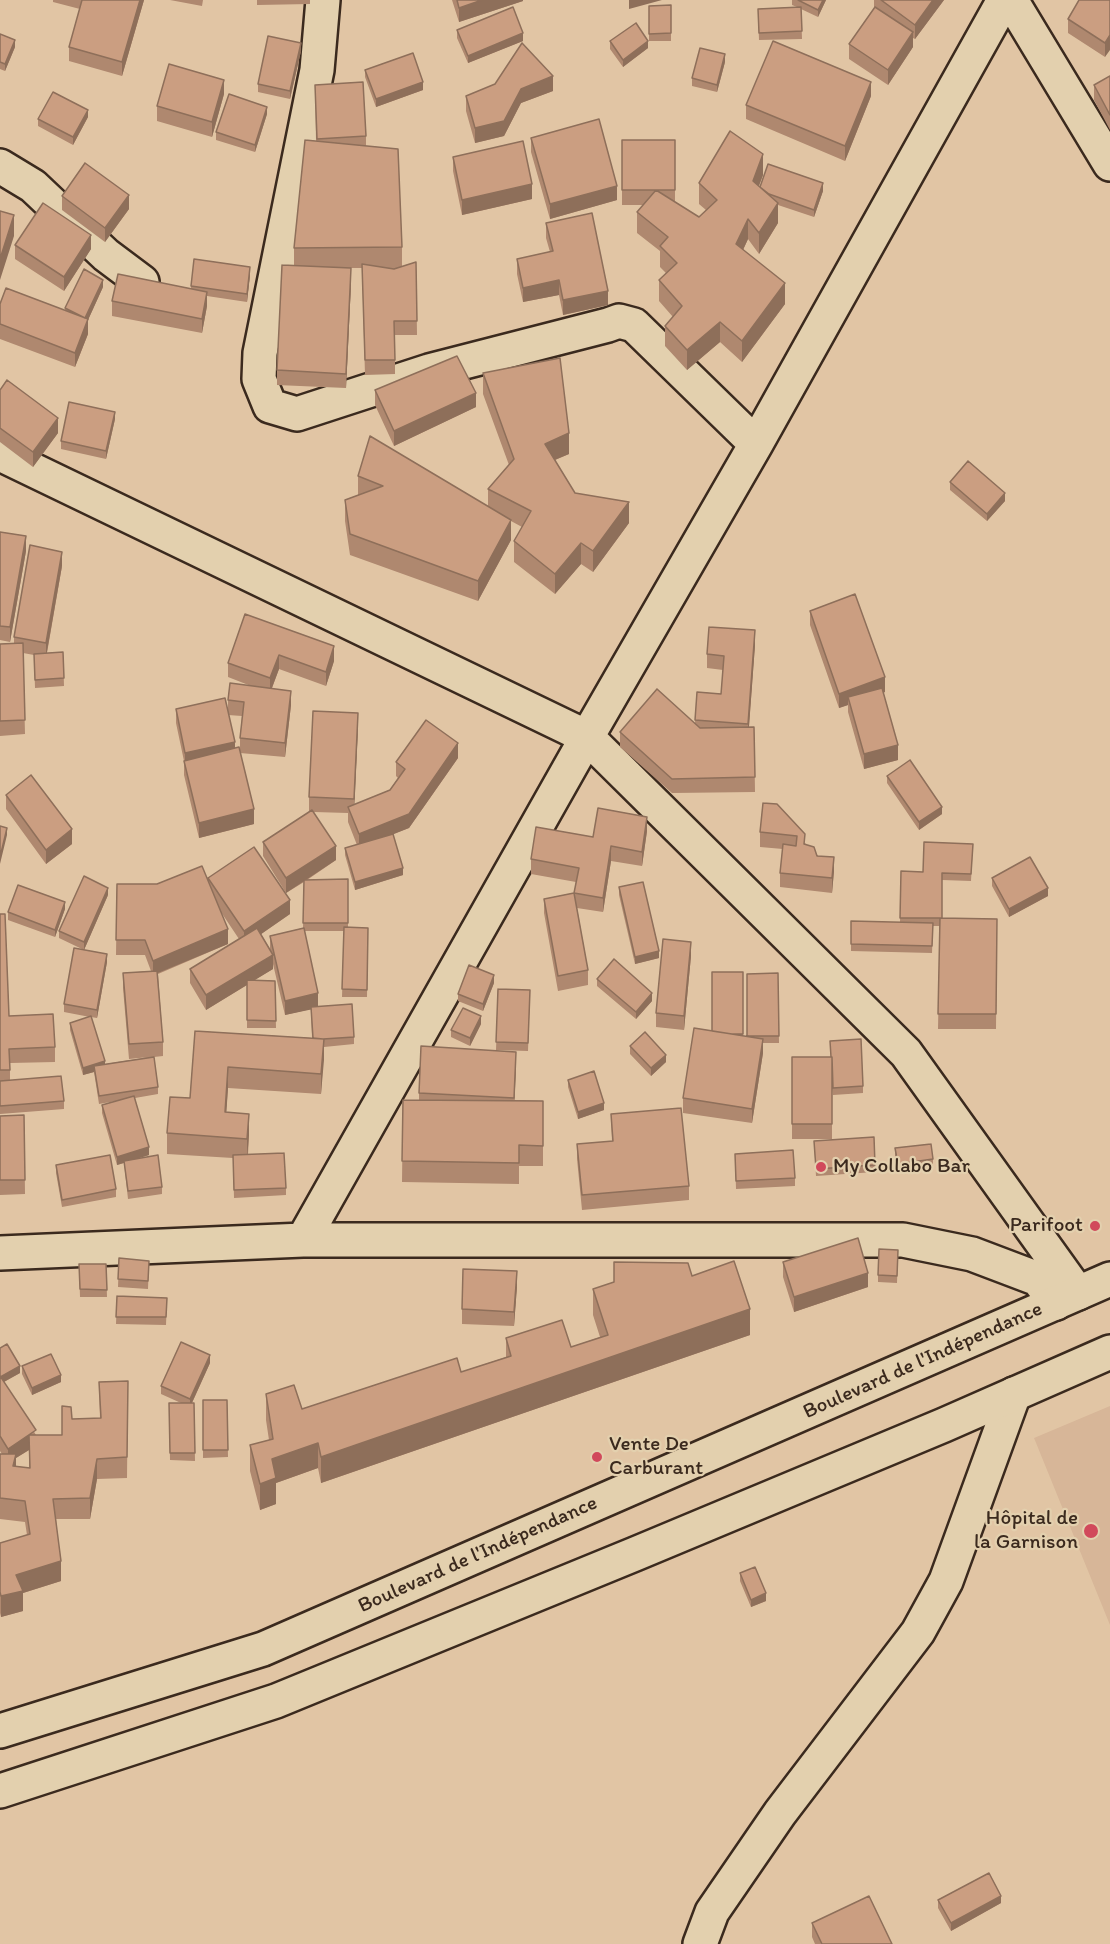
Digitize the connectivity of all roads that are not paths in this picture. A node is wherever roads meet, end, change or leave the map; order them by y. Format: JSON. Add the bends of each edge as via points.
{"nodes":[{"id":1,"x":323,"y":0,"type":"edge"},
{"id":2,"x":1004,"y":0,"type":"edge"},
{"id":3,"x":1011,"y":0,"type":"edge"},
{"id":4,"x":1110,"y":165,"type":"edge"},
{"id":5,"x":0,"y":166,"type":"edge"},
{"id":6,"x":142,"y":282,"type":"edge"},
{"id":7,"x":756,"y":444,"type":"junction"},
{"id":8,"x":0,"y":454,"type":"edge"},
{"id":9,"x":587,"y":736,"type":"junction"},
{"id":10,"x":303,"y":1240,"type":"junction"},
{"id":11,"x":0,"y":1253,"type":"edge"},
{"id":12,"x":1110,"y":1279,"type":"edge"},
{"id":13,"x":1067,"y":1298,"type":"junction"},
{"id":14,"x":1110,"y":1352,"type":"edge"},
{"id":15,"x":1014,"y":1394,"type":"junction"},
{"id":16,"x":0,"y":1731,"type":"edge"},
{"id":17,"x":0,"y":1791,"type":"edge"},
{"id":18,"x":700,"y":1944,"type":"edge"}],
"edges":[{"from":1,"to":7,"type":"street","via":[[317,70],[260,353],[259,379],[270,406],[297,414],[429,371],[619,321],[634,325]]},
{"from":2,"to":7,"type":"street"},
{"from":3,"to":4,"type":"street"},
{"from":5,"to":6,"type":"street","via":[[33,186],[106,255]]},
{"from":7,"to":9,"type":"street"},
{"from":8,"to":9,"type":"street"},
{"from":9,"to":10,"type":"street"},
{"from":9,"to":13,"type":"street","via":[[906,1053]]},
{"from":10,"to":11,"type":"street"},
{"from":10,"to":13,"type":"street","via":[[903,1240],[972,1254],[1038,1279]]},
{"from":12,"to":13,"type":"street","name":"Boulevard de l'Indépendance"},
{"from":13,"to":16,"type":"street","name":"Boulevard de l'Indépendance","via":[[263,1649]]},
{"from":14,"to":15,"type":"street"},
{"from":15,"to":17,"type":"street","via":[[276,1701]]},
{"from":15,"to":18,"type":"street","via":[[946,1581],[918,1632],[780,1814],[712,1912]]}]}
